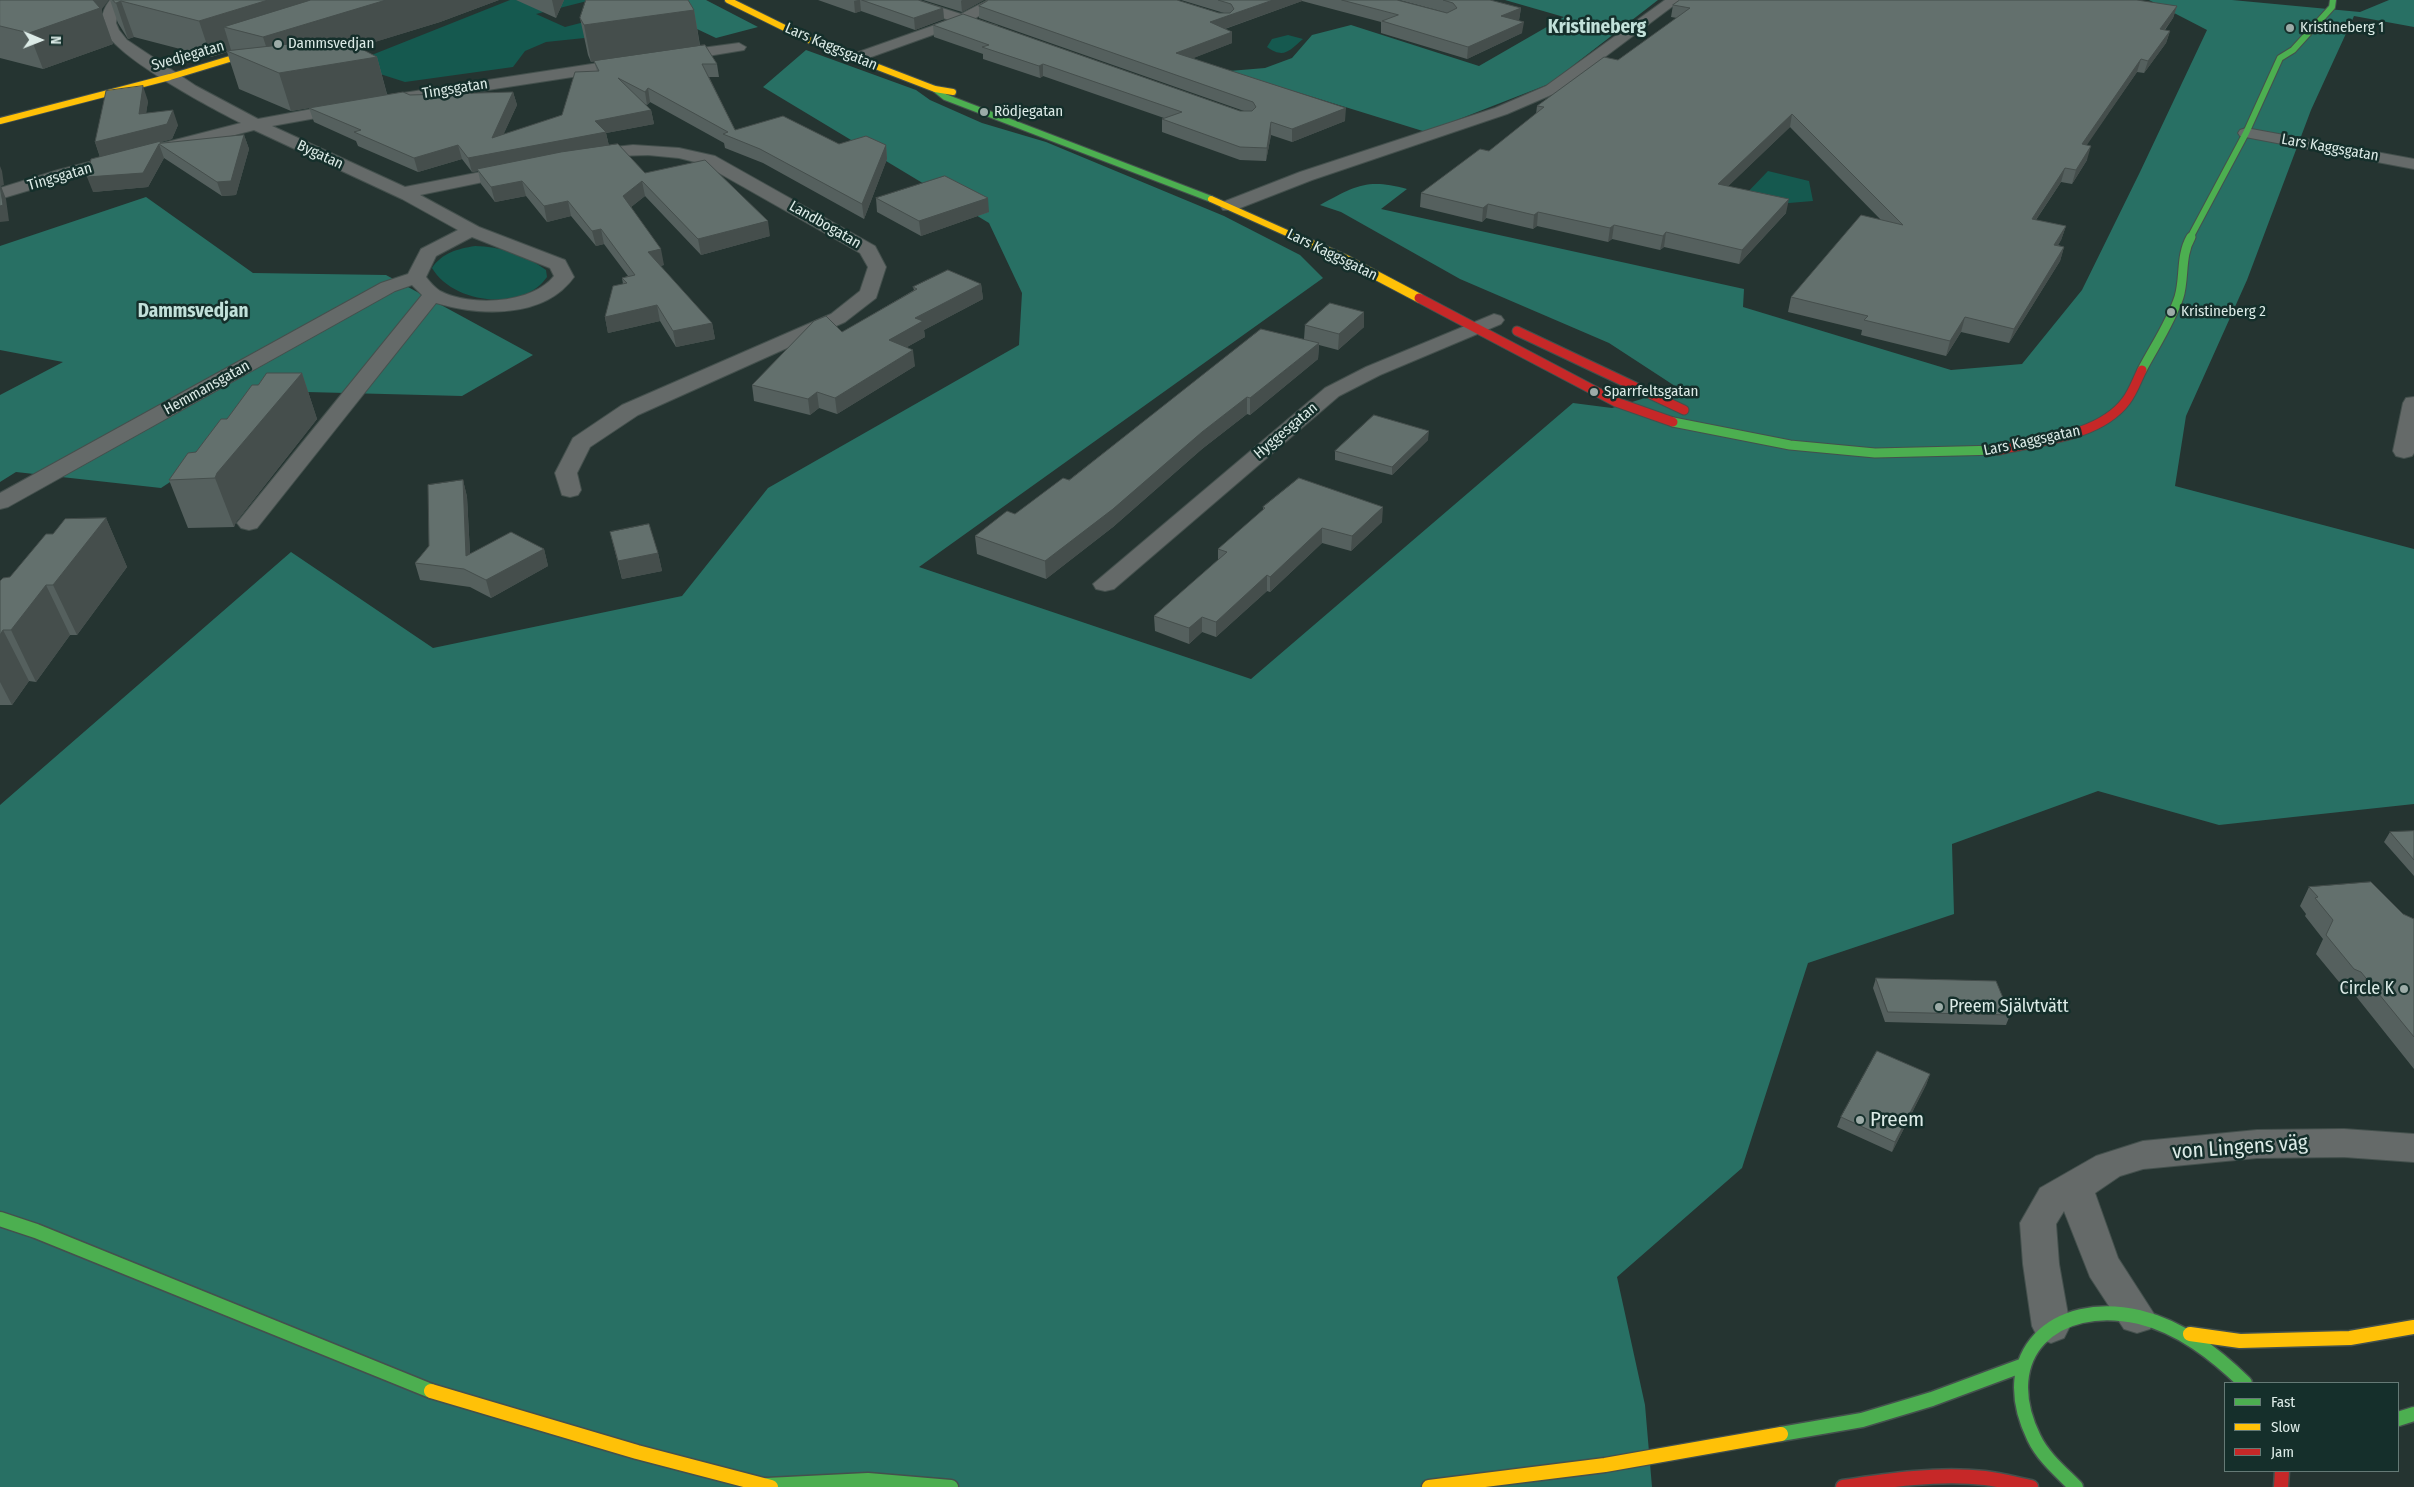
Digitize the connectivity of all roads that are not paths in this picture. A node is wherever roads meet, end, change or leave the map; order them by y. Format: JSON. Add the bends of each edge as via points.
{"nodes":[{"id":1,"x":117,"y":0,"type":"edge"},
{"id":2,"x":728,"y":0,"type":"edge"},
{"id":3,"x":903,"y":0,"type":"edge"},
{"id":4,"x":1000,"y":0,"type":"edge"},
{"id":5,"x":1674,"y":0,"type":"edge"},
{"id":6,"x":2332,"y":0,"type":"edge"},
{"id":7,"x":2318,"y":5,"type":"dead end"},
{"id":8,"x":963,"y":19,"type":"junction"},
{"id":9,"x":1009,"y":35,"type":"edge"},
{"id":10,"x":2282,"y":41,"type":"dead end"},
{"id":11,"x":278,"y":44,"type":"edge"},
{"id":12,"x":739,"y":47,"type":"dead end"},
{"id":13,"x":855,"y":58,"type":"junction"},
{"id":14,"x":2280,"y":58,"type":"junction"},
{"id":15,"x":170,"y":77,"type":"junction"},
{"id":16,"x":935,"y":89,"type":"junction"},
{"id":17,"x":0,"y":121,"type":"edge"},
{"id":18,"x":254,"y":125,"type":"junction"},
{"id":19,"x":2246,"y":133,"type":"junction"},
{"id":20,"x":574,"y":158,"type":"edge"},
{"id":21,"x":2414,"y":164,"type":"edge"},
{"id":22,"x":530,"y":167,"type":"edge"},
{"id":23,"x":1179,"y":174,"type":"dead end"},
{"id":24,"x":402,"y":193,"type":"junction"},
{"id":25,"x":0,"y":194,"type":"edge"},
{"id":26,"x":1236,"y":200,"type":"junction"},
{"id":27,"x":1263,"y":208,"type":"dead end"},
{"id":28,"x":472,"y":230,"type":"junction"},
{"id":29,"x":1317,"y":234,"type":"dead end"},
{"id":30,"x":1388,"y":268,"type":"dead end"},
{"id":31,"x":416,"y":278,"type":"junction"},
{"id":32,"x":432,"y":294,"type":"junction"},
{"id":33,"x":1491,"y":322,"type":"junction"},
{"id":34,"x":2414,"y":404,"type":"edge"},
{"id":35,"x":1723,"y":432,"type":"junction"},
{"id":36,"x":2404,"y":451,"type":"dead end"},
{"id":37,"x":570,"y":490,"type":"dead end"},
{"id":38,"x":0,"y":502,"type":"edge"},
{"id":39,"x":249,"y":523,"type":"dead end"},
{"id":40,"x":1105,"y":584,"type":"dead end"},
{"id":41,"x":2414,"y":1148,"type":"edge"},
{"id":42,"x":2075,"y":1187,"type":"junction"},
{"id":43,"x":0,"y":1219,"type":"edge"},
{"id":44,"x":2137,"y":1317,"type":"junction"},
{"id":45,"x":2051,"y":1326,"type":"junction"},
{"id":46,"x":2414,"y":1327,"type":"edge"},
{"id":47,"x":2182,"y":1333,"type":"junction"},
{"id":48,"x":2021,"y":1366,"type":"junction"},
{"id":49,"x":2244,"y":1382,"type":"edge"},
{"id":50,"x":2414,"y":1414,"type":"edge"},
{"id":51,"x":2399,"y":1418,"type":"edge"},
{"id":52,"x":2282,"y":1472,"type":"edge"},
{"id":53,"x":769,"y":1486,"type":"edge"},
{"id":54,"x":950,"y":1487,"type":"edge"},
{"id":55,"x":1428,"y":1487,"type":"edge"},
{"id":56,"x":1843,"y":1487,"type":"edge"},
{"id":57,"x":2031,"y":1487,"type":"edge"},
{"id":58,"x":2076,"y":1487,"type":"edge"},
{"id":59,"x":2281,"y":1487,"type":"edge"}],
"edges":[{"from":1,"to":15,"type":"street","name":"Bygatan","via":[[110,9],[110,27],[114,34]]},
{"from":2,"to":13,"type":"street","name":"Lars Kaggsgatan"},
{"from":3,"to":8,"type":"street"},
{"from":4,"to":8,"type":"street"},
{"from":5,"to":26,"type":"street","via":[[1552,89],[1501,111]]},
{"from":6,"to":7,"type":"street","name":"Lars Kaggsgatan"},
{"from":6,"to":14,"type":"street","name":"Lars Kaggsgatan","via":[[2332,7],[2293,50]]},
{"from":8,"to":9,"type":"street"},
{"from":8,"to":13,"type":"street"},
{"from":10,"to":14,"type":"street","name":"Lars Kaggsgatan","via":[[2278,47]]},
{"from":11,"to":15,"type":"street","name":"Svedjegatan"},
{"from":12,"to":18,"type":"street","name":"Tingsgatan","via":[[387,100]]},
{"from":13,"to":16,"type":"street","name":"Lars Kaggsgatan"},
{"from":14,"to":19,"type":"street","name":"Lars Kaggsgatan"},
{"from":15,"to":17,"type":"street","name":"Svedjegatan"},
{"from":15,"to":18,"type":"street","name":"Bygatan"},
{"from":16,"to":23,"type":"street","name":"Lars Kaggsgatan","via":[[977,100]]},
{"from":16,"to":26,"type":"street","name":"Lars Kaggsgatan","via":[[945,97]]},
{"from":18,"to":24,"type":"street","name":"Bygatan"},
{"from":18,"to":25,"type":"street","name":"Tingsgatan","via":[[64,174]]},
{"from":19,"to":21,"type":"street","name":"Lars Kaggsgatan"},
{"from":19,"to":35,"type":"street","name":"Lars Kaggsgatan","via":[[2184,249],[2178,300],[2126,401],[2109,417],[2090,428],[2007,449],[1924,454],[1823,449]]},
{"from":20,"to":37,"type":"street","name":"Landbogatan","via":[[610,151],[651,149],[687,153],[709,160],[868,250],[877,267],[869,294],[838,318],[630,410],[581,443],[566,472]]},
{"from":22,"to":24,"type":"street"},
{"from":24,"to":28,"type":"street","name":"Bygatan"},
{"from":26,"to":27,"type":"street","name":"Lars Kaggsgatan"},
{"from":26,"to":33,"type":"street","name":"Lars Kaggsgatan","via":[[1345,259]]},
{"from":28,"to":31,"type":"street","via":[[428,253]]},
{"from":28,"to":32,"type":"street","name":"Bygatan","via":[[558,264],[564,277],[551,292],[527,302],[494,306],[462,303]]},
{"from":29,"to":30,"type":"street","name":"Lars Kaggsgatan"},
{"from":31,"to":32,"type":"street","name":"Bygatan"},
{"from":31,"to":38,"type":"street","name":"Hemmansgatan","via":[[388,287]]},
{"from":32,"to":39,"type":"street"},
{"from":33,"to":35,"type":"street","name":"Lars Kaggsgatan","via":[[1701,418]]},
{"from":33,"to":35,"type":"street","name":"Lars Kaggsgatan","via":[[1616,402],[1682,425]]},
{"from":33,"to":40,"type":"street","name":"Hyggesgatan","via":[[1373,370],[1332,392]]},
{"from":34,"to":36,"type":"street"},
{"from":41,"to":42,"type":"street","name":"von Lingens väg","via":[[2344,1143],[2258,1144],[2143,1155],[2108,1166]]},
{"from":42,"to":44,"type":"street","via":[[2103,1266]]},
{"from":42,"to":45,"type":"street","name":"von Lingens väg","via":[[2053,1198],[2038,1223]]},
{"from":43,"to":53,"type":"street","via":[[440,1395]]},
{"from":44,"to":45,"type":"street","via":[[2104,1313],[2075,1316]]},
{"from":44,"to":47,"type":"street"},
{"from":45,"to":48,"type":"street","via":[[2032,1343]]},
{"from":46,"to":47,"type":"street","via":[[2350,1338],[2240,1342]]},
{"from":47,"to":49,"type":"street","via":[[2229,1365]]},
{"from":48,"to":55,"type":"street","via":[[1932,1399],[1862,1420],[1604,1465]]},
{"from":48,"to":58,"type":"street","via":[[2020,1398],[2031,1432],[2054,1466]]},
{"from":50,"to":51,"type":"street"},
{"from":52,"to":59,"type":"street"},
{"from":53,"to":54,"type":"street","via":[[868,1480]]},
{"from":56,"to":57,"type":"street","via":[[1935,1478],[1982,1478]]}]}
